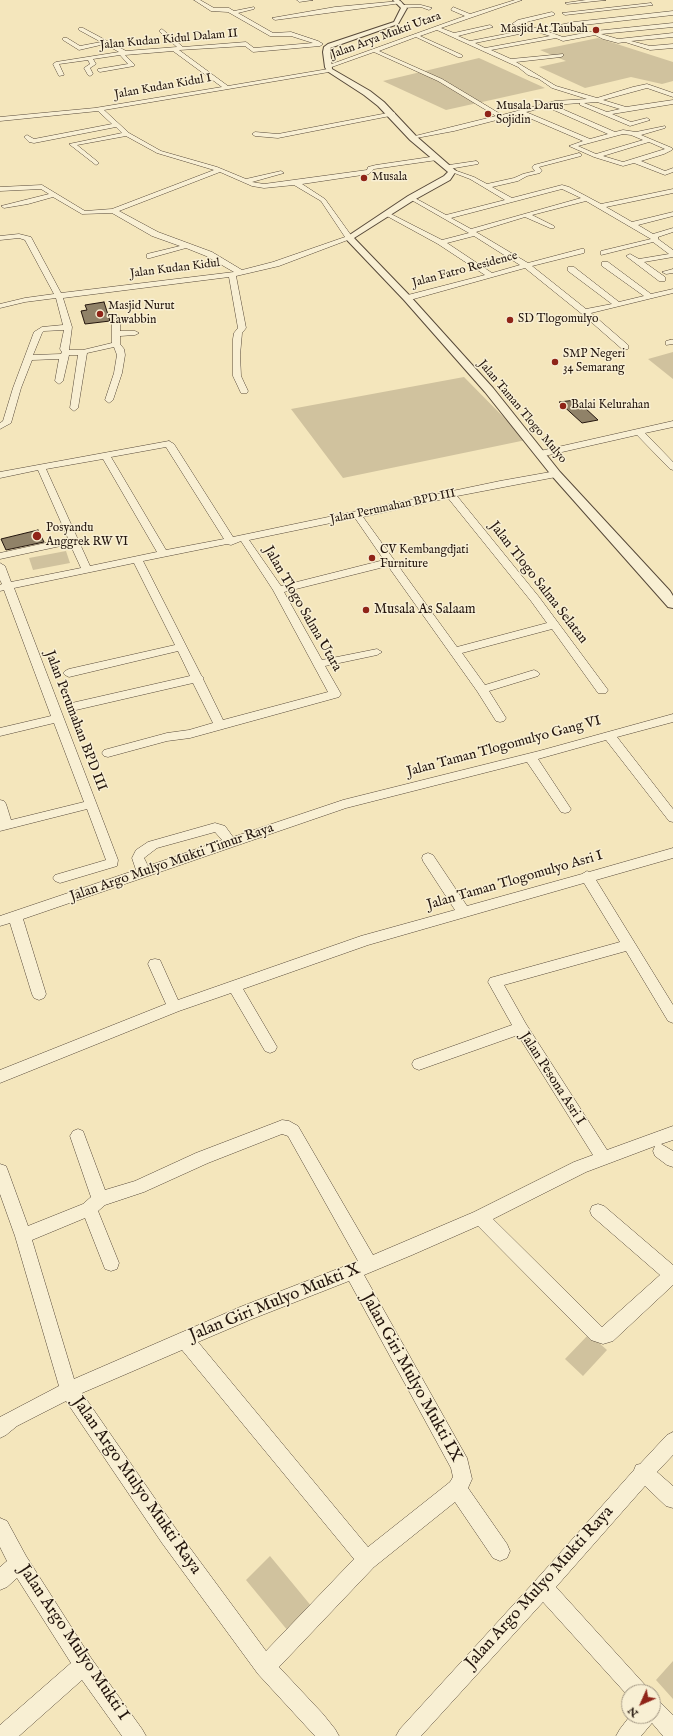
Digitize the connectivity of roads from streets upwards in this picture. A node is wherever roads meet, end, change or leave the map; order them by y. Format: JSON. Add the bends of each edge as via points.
{"nodes":[{"id":1,"x":196,"y":0,"type":"edge"},
{"id":2,"x":311,"y":0,"type":"edge"},
{"id":3,"x":520,"y":0,"type":"edge"},
{"id":4,"x":604,"y":0,"type":"edge"},
{"id":5,"x":643,"y":0,"type":"edge"},
{"id":6,"x":299,"y":1,"type":"dead end"},
{"id":7,"x":400,"y":3,"type":"edge"},
{"id":8,"x":567,"y":3,"type":"dead end"},
{"id":9,"x":656,"y":7,"type":"junction"},
{"id":10,"x":252,"y":8,"type":"dead end"},
{"id":11,"x":430,"y":8,"type":"dead end"},
{"id":12,"x":453,"y":9,"type":"dead end"},
{"id":13,"x":217,"y":10,"type":"junction"},
{"id":14,"x":234,"y":13,"type":"junction"},
{"id":15,"x":206,"y":14,"type":"dead end"},
{"id":16,"x":552,"y":14,"type":"dead end"},
{"id":17,"x":565,"y":14,"type":"dead end"},
{"id":18,"x":671,"y":14,"type":"edge"},
{"id":19,"x":470,"y":16,"type":"junction"},
{"id":20,"x":275,"y":18,"type":"dead end"},
{"id":21,"x":673,"y":25,"type":"edge"},
{"id":22,"x":490,"y":27,"type":"dead end"},
{"id":23,"x":437,"y":28,"type":"junction"},
{"id":24,"x":81,"y":29,"type":"dead end"},
{"id":25,"x":162,"y":31,"type":"dead end"},
{"id":26,"x":540,"y":31,"type":"junction"},
{"id":27,"x":521,"y":33,"type":"dead end"},
{"id":28,"x":595,"y":33,"type":"junction"},
{"id":29,"x":454,"y":35,"type":"junction"},
{"id":30,"x":673,"y":35,"type":"edge"},
{"id":31,"x":417,"y":36,"type":"junction"},
{"id":32,"x":556,"y":37,"type":"junction"},
{"id":33,"x":65,"y":39,"type":"dead end"},
{"id":34,"x":624,"y":40,"type":"junction"},
{"id":35,"x":471,"y":42,"type":"junction"},
{"id":36,"x":104,"y":43,"type":"junction"},
{"id":37,"x":324,"y":45,"type":"junction"},
{"id":38,"x":673,"y":46,"type":"edge"},
{"id":39,"x":486,"y":49,"type":"junction"},
{"id":40,"x":375,"y":51,"type":"junction"},
{"id":41,"x":181,"y":52,"type":"junction"},
{"id":42,"x":124,"y":54,"type":"junction"},
{"id":43,"x":460,"y":56,"type":"dead end"},
{"id":44,"x":166,"y":57,"type":"dead end"},
{"id":45,"x":90,"y":59,"type":"junction"},
{"id":46,"x":509,"y":61,"type":"junction"},
{"id":47,"x":564,"y":61,"type":"dead end"},
{"id":48,"x":328,"y":69,"type":"junction"},
{"id":49,"x":100,"y":70,"type":"dead end"},
{"id":50,"x":90,"y":74,"type":"dead end"},
{"id":51,"x":61,"y":75,"type":"dead end"},
{"id":52,"x":226,"y":87,"type":"junction"},
{"id":53,"x":673,"y":95,"type":"edge"},
{"id":54,"x":598,"y":100,"type":"junction"},
{"id":55,"x":578,"y":102,"type":"junction"},
{"id":56,"x":673,"y":102,"type":"edge"},
{"id":57,"x":548,"y":105,"type":"junction"},
{"id":58,"x":99,"y":109,"type":"junction"},
{"id":59,"x":626,"y":109,"type":"junction"},
{"id":60,"x":520,"y":112,"type":"junction"},
{"id":61,"x":392,"y":114,"type":"junction"},
{"id":62,"x":606,"y":114,"type":"junction"},
{"id":63,"x":501,"y":117,"type":"junction"},
{"id":64,"x":0,"y":119,"type":"edge"},
{"id":65,"x":646,"y":120,"type":"dead end"},
{"id":66,"x":116,"y":125,"type":"junction"},
{"id":67,"x":662,"y":127,"type":"dead end"},
{"id":68,"x":127,"y":134,"type":"junction"},
{"id":69,"x":255,"y":134,"type":"dead end"},
{"id":70,"x":613,"y":134,"type":"junction"},
{"id":71,"x":637,"y":134,"type":"junction"},
{"id":72,"x":27,"y":137,"type":"dead end"},
{"id":73,"x":413,"y":138,"type":"junction"},
{"id":74,"x":649,"y":140,"type":"junction"},
{"id":75,"x":589,"y":141,"type":"junction"},
{"id":76,"x":579,"y":155,"type":"dead end"},
{"id":77,"x":596,"y":156,"type":"junction"},
{"id":78,"x":437,"y":158,"type":"junction"},
{"id":79,"x":635,"y":161,"type":"junction"},
{"id":80,"x":96,"y":163,"type":"dead end"},
{"id":81,"x":476,"y":163,"type":"dead end"},
{"id":82,"x":450,"y":169,"type":"junction"},
{"id":83,"x":220,"y":170,"type":"junction"},
{"id":84,"x":673,"y":170,"type":"edge"},
{"id":85,"x":281,"y":173,"type":"dead end"},
{"id":86,"x":665,"y":173,"type":"junction"},
{"id":87,"x":673,"y":177,"type":"edge"},
{"id":88,"x":244,"y":181,"type":"junction"},
{"id":89,"x":294,"y":183,"type":"junction"},
{"id":90,"x":486,"y":186,"type":"junction"},
{"id":91,"x":0,"y":189,"type":"edge"},
{"id":92,"x":673,"y":191,"type":"edge"},
{"id":93,"x":53,"y":195,"type":"junction"},
{"id":94,"x":411,"y":198,"type":"junction"},
{"id":95,"x":585,"y":199,"type":"junction"},
{"id":96,"x":512,"y":201,"type":"junction"},
{"id":97,"x":4,"y":206,"type":"dead end"},
{"id":98,"x":600,"y":206,"type":"junction"},
{"id":99,"x":113,"y":211,"type":"junction"},
{"id":100,"x":387,"y":214,"type":"junction"},
{"id":101,"x":673,"y":214,"type":"edge"},
{"id":102,"x":526,"y":215,"type":"junction"},
{"id":103,"x":446,"y":217,"type":"junction"},
{"id":104,"x":632,"y":224,"type":"junction"},
{"id":105,"x":552,"y":227,"type":"dead end"},
{"id":106,"x":673,"y":230,"type":"edge"},
{"id":107,"x":472,"y":232,"type":"junction"},
{"id":108,"x":0,"y":238,"type":"edge"},
{"id":109,"x":349,"y":238,"type":"junction"},
{"id":110,"x":653,"y":238,"type":"junction"},
{"id":111,"x":441,"y":242,"type":"junction"},
{"id":112,"x":186,"y":246,"type":"junction"},
{"id":113,"x":581,"y":251,"type":"dead end"},
{"id":114,"x":604,"y":253,"type":"dead end"},
{"id":115,"x":673,"y":254,"type":"edge"},
{"id":116,"x":150,"y":256,"type":"dead end"},
{"id":117,"x":630,"y":256,"type":"dead end"},
{"id":118,"x":638,"y":261,"type":"junction"},
{"id":119,"x":605,"y":264,"type":"dead end"},
{"id":120,"x":527,"y":266,"type":"junction"},
{"id":121,"x":571,"y":269,"type":"dead end"},
{"id":122,"x":650,"y":269,"type":"junction"},
{"id":123,"x":241,"y":273,"type":"junction"},
{"id":124,"x":232,"y":274,"type":"junction"},
{"id":125,"x":628,"y":274,"type":"junction"},
{"id":126,"x":667,"y":274,"type":"edge"},
{"id":127,"x":492,"y":276,"type":"junction"},
{"id":128,"x":673,"y":291,"type":"edge"},
{"id":129,"x":59,"y":296,"type":"junction"},
{"id":130,"x":650,"y":297,"type":"junction"},
{"id":131,"x":407,"y":298,"type":"junction"},
{"id":132,"x":617,"y":304,"type":"junction"},
{"id":133,"x":0,"y":306,"type":"edge"},
{"id":134,"x":586,"y":312,"type":"junction"},
{"id":135,"x":116,"y":322,"type":"dead end"},
{"id":136,"x":68,"y":328,"type":"junction"},
{"id":137,"x":135,"y":333,"type":"dead end"},
{"id":138,"x":116,"y":334,"type":"junction"},
{"id":139,"x":116,"y":344,"type":"junction"},
{"id":140,"x":625,"y":347,"type":"dead end"},
{"id":141,"x":83,"y":352,"type":"junction"},
{"id":142,"x":65,"y":354,"type":"junction"},
{"id":143,"x":28,"y":358,"type":"junction"},
{"id":144,"x":59,"y":381,"type":"dead end"},
{"id":145,"x":244,"y":391,"type":"dead end"},
{"id":146,"x":109,"y":400,"type":"dead end"},
{"id":147,"x":74,"y":408,"type":"dead end"},
{"id":148,"x":673,"y":424,"type":"edge"},
{"id":149,"x":0,"y":426,"type":"edge"},
{"id":150,"x":639,"y":432,"type":"junction"},
{"id":151,"x":540,"y":454,"type":"junction"},
{"id":152,"x":106,"y":456,"type":"junction"},
{"id":153,"x":44,"y":467,"type":"junction"},
{"id":154,"x":673,"y":467,"type":"edge"},
{"id":155,"x":556,"y":474,"type":"junction"},
{"id":156,"x":0,"y":475,"type":"edge"},
{"id":157,"x":451,"y":495,"type":"junction"},
{"id":158,"x":357,"y":515,"type":"junction"},
{"id":159,"x":244,"y":539,"type":"junction"},
{"id":160,"x":73,"y":540,"type":"junction"},
{"id":161,"x":231,"y":542,"type":"junction"},
{"id":162,"x":163,"y":554,"type":"junction"},
{"id":163,"x":0,"y":556,"type":"edge"},
{"id":164,"x":137,"y":559,"type":"junction"},
{"id":165,"x":390,"y":562,"type":"junction"},
{"id":166,"x":0,"y":566,"type":"edge"},
{"id":167,"x":87,"y":570,"type":"junction"},
{"id":168,"x":4,"y":588,"type":"edge"},
{"id":169,"x":278,"y":590,"type":"junction"},
{"id":170,"x":669,"y":593,"type":"edge"},
{"id":171,"x":673,"y":604,"type":"edge"},
{"id":172,"x":554,"y":625,"type":"junction"},
{"id":173,"x":181,"y":647,"type":"junction"},
{"id":174,"x":455,"y":651,"type":"junction"},
{"id":175,"x":377,"y":652,"type":"dead end"},
{"id":176,"x":318,"y":664,"type":"junction"},
{"id":177,"x":68,"y":673,"type":"dead end"},
{"id":178,"x":534,"y":674,"type":"dead end"},
{"id":179,"x":198,"y":678,"type":"junction"},
{"id":180,"x":482,"y":689,"type":"junction"},
{"id":181,"x":602,"y":690,"type":"dead end"},
{"id":182,"x":76,"y":706,"type":"dead end"},
{"id":183,"x":58,"y":718,"type":"junction"},
{"id":184,"x":500,"y":718,"type":"dead end"},
{"id":185,"x":673,"y":718,"type":"edge"},
{"id":186,"x":220,"y":725,"type":"junction"},
{"id":187,"x":0,"y":732,"type":"edge"},
{"id":188,"x":609,"y":736,"type":"junction"},
{"id":189,"x":108,"y":753,"type":"dead end"},
{"id":190,"x":530,"y":757,"type":"junction"},
{"id":191,"x":0,"y":804,"type":"edge"},
{"id":192,"x":91,"y":804,"type":"junction"},
{"id":193,"x":343,"y":804,"type":"joint"},
{"id":194,"x":565,"y":808,"type":"dead end"},
{"id":195,"x":673,"y":818,"type":"edge"},
{"id":196,"x":3,"y":827,"type":"edge"},
{"id":197,"x":227,"y":837,"type":"junction"},
{"id":198,"x":673,"y":853,"type":"edge"},
{"id":199,"x":428,"y":858,"type":"dead end"},
{"id":200,"x":142,"y":868,"type":"junction"},
{"id":201,"x":587,"y":876,"type":"junction"},
{"id":202,"x":60,"y":878,"type":"dead end"},
{"id":203,"x":464,"y":912,"type":"junction"},
{"id":204,"x":15,"y":916,"type":"junction"},
{"id":205,"x":0,"y":921,"type":"edge"},
{"id":206,"x":629,"y":945,"type":"junction"},
{"id":207,"x":155,"y":964,"type":"dead end"},
{"id":208,"x":234,"y":986,"type":"junction"},
{"id":209,"x":39,"y":994,"type":"dead end"},
{"id":210,"x":174,"y":1007,"type":"junction"},
{"id":211,"x":673,"y":1017,"type":"edge"},
{"id":212,"x":521,"y":1028,"type":"junction"},
{"id":213,"x":270,"y":1047,"type":"dead end"},
{"id":214,"x":419,"y":1064,"type":"dead end"},
{"id":215,"x":0,"y":1077,"type":"edge"},
{"id":216,"x":673,"y":1133,"type":"edge"},
{"id":217,"x":78,"y":1136,"type":"dead end"},
{"id":218,"x":603,"y":1158,"type":"junction"},
{"id":219,"x":0,"y":1171,"type":"edge"},
{"id":220,"x":5,"y":1203,"type":"edge"},
{"id":221,"x":94,"y":1204,"type":"junction"},
{"id":222,"x":598,"y":1211,"type":"dead end"},
{"id":223,"x":480,"y":1217,"type":"junction"},
{"id":224,"x":23,"y":1236,"type":"junction"},
{"id":225,"x":111,"y":1263,"type":"dead end"},
{"id":226,"x":370,"y":1265,"type":"junction"},
{"id":227,"x":353,"y":1272,"type":"junction"},
{"id":228,"x":673,"y":1276,"type":"edge"},
{"id":229,"x":185,"y":1340,"type":"junction"},
{"id":230,"x":69,"y":1390,"type":"junction"},
{"id":231,"x":0,"y":1429,"type":"edge"},
{"id":232,"x":673,"y":1440,"type":"edge"},
{"id":233,"x":643,"y":1472,"type":"junction"},
{"id":234,"x":457,"y":1489,"type":"junction"},
{"id":235,"x":673,"y":1499,"type":"edge"},
{"id":236,"x":0,"y":1528,"type":"edge"},
{"id":237,"x":500,"y":1551,"type":"dead end"},
{"id":238,"x":367,"y":1560,"type":"junction"},
{"id":239,"x":19,"y":1563,"type":"junction"},
{"id":240,"x":0,"y":1580,"type":"edge"},
{"id":241,"x":543,"y":1587,"type":"junction"},
{"id":242,"x":84,"y":1665,"type":"junction"},
{"id":243,"x":265,"y":1667,"type":"junction"},
{"id":244,"x":631,"y":1684,"type":"edge"},
{"id":245,"x":661,"y":1718,"type":"edge"},
{"id":246,"x":637,"y":1724,"type":"edge"},
{"id":247,"x":673,"y":1731,"type":"edge"},
{"id":248,"x":3,"y":1736,"type":"edge"},
{"id":249,"x":135,"y":1736,"type":"edge"},
{"id":250,"x":328,"y":1736,"type":"edge"},
{"id":251,"x":406,"y":1736,"type":"edge"},
{"id":252,"x":627,"y":1736,"type":"edge"}],
"edges":[{"from":1,"to":13,"type":"street"},
{"from":2,"to":6,"type":"street"},
{"from":3,"to":19,"type":"street","name":"Jalan Arya Mukti Utara"},
{"from":4,"to":8,"type":"street"},
{"from":5,"to":9,"type":"street"},
{"from":7,"to":11,"type":"street"},
{"from":7,"to":20,"type":"street"},
{"from":7,"to":37,"type":"street","via":[[403,12],[396,23]]},
{"from":9,"to":17,"type":"street"},
{"from":9,"to":18,"type":"street"},
{"from":10,"to":14,"type":"street"},
{"from":12,"to":19,"type":"street"},
{"from":13,"to":14,"type":"street"},
{"from":13,"to":15,"type":"street"},
{"from":14,"to":37,"type":"street","via":[[272,35],[291,34]]},
{"from":16,"to":26,"type":"street","via":[[515,24]]},
{"from":18,"to":26,"type":"street","via":[[589,22]]},
{"from":19,"to":23,"type":"street","name":"Jalan Arya Mukti Utara"},
{"from":21,"to":28,"type":"street"},
{"from":22,"to":29,"type":"street"},
{"from":23,"to":29,"type":"street"},
{"from":23,"to":31,"type":"street","name":"Jalan Arya Mukti Utara"},
{"from":24,"to":36,"type":"street"},
{"from":25,"to":41,"type":"street"},
{"from":26,"to":32,"type":"street"},
{"from":27,"to":35,"type":"street"},
{"from":28,"to":32,"type":"street","via":[[563,39]]},
{"from":28,"to":34,"type":"street","via":[[612,40]]},
{"from":29,"to":35,"type":"street"},
{"from":30,"to":34,"type":"street"},
{"from":31,"to":40,"type":"street","name":"Jalan Arya Mukti Utara"},
{"from":31,"to":43,"type":"street"},
{"from":32,"to":39,"type":"street"},
{"from":33,"to":36,"type":"street","via":[[79,48]]},
{"from":34,"to":38,"type":"street","via":[[647,48]]},
{"from":35,"to":39,"type":"street"},
{"from":36,"to":42,"type":"street"},
{"from":37,"to":41,"type":"street","name":"Jalan Kudan Kidul Dalam II","via":[[253,50],[242,44]]},
{"from":37,"to":48,"type":"street"},
{"from":39,"to":46,"type":"street"},
{"from":40,"to":48,"type":"street","name":"Jalan Arya Mukti Utara"},
{"from":40,"to":63,"type":"street","via":[[440,80]]},
{"from":41,"to":42,"type":"street","name":"Jalan Kudan Kidul Dalam II","via":[[174,49]]},
{"from":41,"to":44,"type":"street","name":"Jalan Kudan Kidul Dalam II"},
{"from":41,"to":52,"type":"street"},
{"from":42,"to":45,"type":"street","name":"Jalan Kudan Kidul Dalam II"},
{"from":42,"to":49,"type":"street","via":[[132,65]]},
{"from":45,"to":50,"type":"street","name":"Jalan Kudan Kidul Dalam II","via":[[93,64],[87,68]]},
{"from":45,"to":51,"type":"street","name":"Jalan Kudan Kidul Dalam II","via":[[57,64]]},
{"from":46,"to":47,"type":"street","via":[[558,55]]},
{"from":46,"to":54,"type":"street","via":[[554,87]]},
{"from":48,"to":52,"type":"street","name":"Jalan Kudan Kidul I"},
{"from":48,"to":61,"type":"street","via":[[367,93]]},
{"from":52,"to":58,"type":"street","name":"Jalan Kudan Kidul I"},
{"from":53,"to":54,"type":"street","via":[[647,86]]},
{"from":54,"to":55,"type":"street"},
{"from":54,"to":59,"type":"street"},
{"from":55,"to":57,"type":"street"},
{"from":55,"to":62,"type":"street"},
{"from":56,"to":59,"type":"street"},
{"from":57,"to":60,"type":"street"},
{"from":57,"to":70,"type":"street"},
{"from":58,"to":64,"type":"street","name":"Jalan Kudan Kidul I"},
{"from":58,"to":66,"type":"street"},
{"from":59,"to":62,"type":"street"},
{"from":60,"to":63,"type":"street"},
{"from":60,"to":75,"type":"street"},
{"from":61,"to":69,"type":"street","via":[[278,136]]},
{"from":61,"to":73,"type":"street"},
{"from":62,"to":65,"type":"street","via":[[630,124]]},
{"from":63,"to":73,"type":"street"},
{"from":66,"to":68,"type":"street"},
{"from":66,"to":72,"type":"street","via":[[34,141]]},
{"from":67,"to":71,"type":"street"},
{"from":68,"to":80,"type":"street","via":[[72,144]]},
{"from":68,"to":83,"type":"street","via":[[159,152]]},
{"from":70,"to":71,"type":"street"},
{"from":70,"to":75,"type":"street"},
{"from":71,"to":74,"type":"street"},
{"from":73,"to":78,"type":"street"},
{"from":74,"to":77,"type":"street"},
{"from":74,"to":79,"type":"street","via":[[670,149]]},
{"from":75,"to":77,"type":"street","via":[[572,146]]},
{"from":76,"to":90,"type":"street","via":[[536,166],[538,172],[518,179]]},
{"from":77,"to":79,"type":"street","via":[[619,164]]},
{"from":78,"to":82,"type":"street"},
{"from":78,"to":89,"type":"street","via":[[370,168],[369,172]]},
{"from":79,"to":86,"type":"street"},
{"from":81,"to":82,"type":"street"},
{"from":82,"to":90,"type":"street"},
{"from":82,"to":94,"type":"street","via":[[451,174],[447,178]]},
{"from":83,"to":88,"type":"street"},
{"from":83,"to":99,"type":"street"},
{"from":84,"to":86,"type":"street"},
{"from":85,"to":88,"type":"street"},
{"from":86,"to":87,"type":"street"},
{"from":88,"to":89,"type":"street","via":[[264,186]]},
{"from":89,"to":109,"type":"street","via":[[323,200]]},
{"from":90,"to":96,"type":"street"},
{"from":91,"to":93,"type":"street","via":[[37,187],[44,188]]},
{"from":92,"to":98,"type":"street"},
{"from":93,"to":97,"type":"street"},
{"from":93,"to":99,"type":"street","via":[[84,212]]},
{"from":94,"to":100,"type":"street"},
{"from":94,"to":103,"type":"street"},
{"from":95,"to":96,"type":"street","via":[[562,187]]},
{"from":95,"to":98,"type":"street"},
{"from":95,"to":102,"type":"street"},
{"from":96,"to":103,"type":"street"},
{"from":98,"to":104,"type":"street"},
{"from":99,"to":112,"type":"street","via":[[151,232]]},
{"from":100,"to":109,"type":"street"},
{"from":100,"to":111,"type":"street"},
{"from":101,"to":104,"type":"street"},
{"from":102,"to":105,"type":"street"},
{"from":102,"to":107,"type":"street"},
{"from":103,"to":107,"type":"street"},
{"from":104,"to":110,"type":"street"},
{"from":106,"to":110,"type":"street"},
{"from":107,"to":111,"type":"street"},
{"from":107,"to":120,"type":"street"},
{"from":108,"to":129,"type":"street","via":[[19,236],[28,239]]},
{"from":109,"to":123,"type":"street","name":"Jalan Kudan Kidul","via":[[276,264]]},
{"from":109,"to":131,"type":"street","name":"Jalan Taman Tlogo Mulyo"},
{"from":110,"to":114,"type":"street"},
{"from":110,"to":115,"type":"street"},
{"from":111,"to":127,"type":"street"},
{"from":112,"to":116,"type":"street"},
{"from":112,"to":123,"type":"street","via":[[221,260]]},
{"from":113,"to":120,"type":"street"},
{"from":115,"to":118,"type":"street"},
{"from":117,"to":118,"type":"street"},
{"from":118,"to":122,"type":"street"},
{"from":119,"to":125,"type":"street"},
{"from":120,"to":127,"type":"street","name":"Jalan Fatro Residence"},
{"from":120,"to":134,"type":"street","name":"Jalan Fatro Residence"},
{"from":121,"to":132,"type":"street"},
{"from":122,"to":125,"type":"street"},
{"from":122,"to":126,"type":"street"},
{"from":123,"to":124,"type":"street","name":"Jalan Kudan Kidul"},
{"from":124,"to":129,"type":"street","name":"Jalan Kudan Kidul"},
{"from":124,"to":145,"type":"street","via":[[242,328],[237,338],[238,376]]},
{"from":125,"to":130,"type":"street"},
{"from":127,"to":131,"type":"street","name":"Jalan Fatro Residence"},
{"from":128,"to":130,"type":"street"},
{"from":129,"to":133,"type":"street","name":"Jalan Kudan Kidul"},
{"from":129,"to":136,"type":"street"},
{"from":130,"to":132,"type":"street"},
{"from":131,"to":151,"type":"street","name":"Jalan Taman Tlogo Mulyo","via":[[489,390]]},
{"from":132,"to":134,"type":"street"},
{"from":134,"to":140,"type":"street","name":"Jalan Fatro Residence"},
{"from":135,"to":138,"type":"street"},
{"from":136,"to":142,"type":"street"},
{"from":136,"to":143,"type":"street","via":[[40,330]]},
{"from":137,"to":138,"type":"street"},
{"from":138,"to":139,"type":"street"},
{"from":139,"to":141,"type":"street"},
{"from":139,"to":146,"type":"street","via":[[121,356],[116,382]]},
{"from":141,"to":142,"type":"street"},
{"from":141,"to":147,"type":"street"},
{"from":142,"to":143,"type":"street"},
{"from":142,"to":144,"type":"street"},
{"from":143,"to":149,"type":"street","via":[[16,388],[7,423]]},
{"from":148,"to":150,"type":"street"},
{"from":150,"to":151,"type":"street"},
{"from":150,"to":154,"type":"street"},
{"from":151,"to":155,"type":"street","name":"Jalan Taman Tlogo Mulyo"},
{"from":152,"to":153,"type":"street"},
{"from":152,"to":161,"type":"street","via":[[169,444]]},
{"from":152,"to":162,"type":"street"},
{"from":153,"to":156,"type":"street"},
{"from":153,"to":160,"type":"street"},
{"from":155,"to":157,"type":"street","name":"Jalan Perumahan BPD III"},
{"from":155,"to":170,"type":"street","name":"Jalan Taman Tlogo Mulyo"},
{"from":157,"to":158,"type":"street","name":"Jalan Perumahan BPD III"},
{"from":157,"to":172,"type":"street","name":"Jalan Tlogo Salma Selatan"},
{"from":158,"to":159,"type":"street","name":"Jalan Perumahan BPD III"},
{"from":158,"to":165,"type":"street"},
{"from":159,"to":161,"type":"street","name":"Jalan Perumahan BPD III"},
{"from":159,"to":169,"type":"street","name":"Jalan Tlogo Salma Utara"},
{"from":160,"to":163,"type":"street"},
{"from":160,"to":167,"type":"street"},
{"from":161,"to":162,"type":"street","name":"Jalan Perumahan BPD III"},
{"from":162,"to":164,"type":"street","name":"Jalan Perumahan BPD III"},
{"from":164,"to":167,"type":"street","name":"Jalan Perumahan BPD III"},
{"from":164,"to":173,"type":"street"},
{"from":165,"to":169,"type":"street"},
{"from":165,"to":174,"type":"street"},
{"from":166,"to":168,"type":"street"},
{"from":167,"to":168,"type":"street","name":"Jalan Perumahan BPD III"},
{"from":168,"to":183,"type":"street","name":"Jalan Perumahan BPD III"},
{"from":169,"to":176,"type":"street","name":"Jalan Tlogo Salma Utara"},
{"from":170,"to":171,"type":"street","name":"Jalan Taman Tlogo Mulyo"},
{"from":172,"to":174,"type":"street"},
{"from":172,"to":181,"type":"street","name":"Jalan Tlogo Salma Selatan"},
{"from":173,"to":177,"type":"street"},
{"from":173,"to":179,"type":"street"},
{"from":174,"to":180,"type":"street"},
{"from":175,"to":176,"type":"street"},
{"from":176,"to":186,"type":"street","name":"Jalan Tlogo Salma Utara","via":[[335,694]]},
{"from":178,"to":180,"type":"street"},
{"from":179,"to":182,"type":"street"},
{"from":179,"to":186,"type":"street"},
{"from":180,"to":184,"type":"street"},
{"from":183,"to":187,"type":"street"},
{"from":183,"to":192,"type":"street","name":"Jalan Perumahan BPD III"},
{"from":185,"to":188,"type":"street","name":"Jalan Taman Tlogomulyo Gang VI"},
{"from":186,"to":189,"type":"street"},
{"from":188,"to":190,"type":"street","name":"Jalan Taman Tlogomulyo Gang VI"},
{"from":188,"to":195,"type":"street"},
{"from":190,"to":193,"type":"street","name":"Jalan Taman Tlogomulyo Gang VI"},
{"from":190,"to":194,"type":"street"},
{"from":191,"to":196,"type":"street"},
{"from":192,"to":196,"type":"street"},
{"from":192,"to":202,"type":"street","name":"Jalan Perumahan BPD III","via":[[112,863]]},
{"from":193,"to":197,"type":"street","name":"Jalan Argo Mulyo Mukti Timur Raya"},
{"from":197,"to":200,"type":"street","name":"Jalan Argo Mulyo Mukti Timur Raya"},
{"from":197,"to":200,"type":"street","via":[[218,828],[212,827],[153,845],[138,858]]},
{"from":198,"to":201,"type":"street","name":"Jalan Taman Tlogomulyo Asri I"},
{"from":199,"to":203,"type":"street"},
{"from":200,"to":204,"type":"street","name":"Jalan Argo Mulyo Mukti Timur Raya"},
{"from":201,"to":203,"type":"street","name":"Jalan Taman Tlogomulyo Asri I"},
{"from":201,"to":206,"type":"street"},
{"from":203,"to":208,"type":"street","name":"Jalan Taman Tlogomulyo Asri I","via":[[366,940]]},
{"from":204,"to":205,"type":"street","name":"Jalan Argo Mulyo Mukti Timur Raya"},
{"from":204,"to":209,"type":"street"},
{"from":206,"to":211,"type":"street"},
{"from":206,"to":212,"type":"street","via":[[495,982]]},
{"from":207,"to":210,"type":"street"},
{"from":208,"to":210,"type":"street","name":"Jalan Taman Tlogomulyo Asri I"},
{"from":208,"to":213,"type":"street"},
{"from":210,"to":215,"type":"street","name":"Jalan Taman Tlogomulyo Asri I"},
{"from":212,"to":214,"type":"street","name":"Jalan Pesona Asri I"},
{"from":212,"to":218,"type":"street","name":"Jalan Pesona Asri I"},
{"from":216,"to":218,"type":"street"},
{"from":217,"to":221,"type":"street"},
{"from":218,"to":223,"type":"street"},
{"from":219,"to":220,"type":"street"},
{"from":220,"to":224,"type":"street","name":"Jalan Argo Mulyo Mukti Raya"},
{"from":221,"to":224,"type":"street"},
{"from":221,"to":225,"type":"street"},
{"from":221,"to":226,"type":"street","via":[[202,1158],[282,1127],[289,1128],[294,1131]]},
{"from":222,"to":228,"type":"street"},
{"from":223,"to":226,"type":"street","name":"Jalan Giri Mulyo Mukti X"},
{"from":223,"to":228,"type":"street","via":[[597,1334],[603,1336]]},
{"from":224,"to":230,"type":"street","name":"Jalan Argo Mulyo Mukti Raya"},
{"from":226,"to":227,"type":"street","name":"Jalan Giri Mulyo Mukti X"},
{"from":227,"to":229,"type":"street","name":"Jalan Giri Mulyo Mukti X","via":[[253,1310]]},
{"from":227,"to":234,"type":"street","name":"Jalan Giri Mulyo Mukti IX","via":[[460,1464],[463,1479]]},
{"from":229,"to":230,"type":"street","name":"Jalan Giri Mulyo Mukti X"},
{"from":229,"to":238,"type":"street"},
{"from":230,"to":231,"type":"street","name":"Jalan Giri Mulyo Mukti X","via":[[11,1420]]},
{"from":230,"to":243,"type":"street","name":"Jalan Argo Mulyo Mukti Raya","via":[[169,1536]]},
{"from":232,"to":233,"type":"street","name":"Jalan Argo Mulyo Mukti Raya"},
{"from":233,"to":235,"type":"street"},
{"from":233,"to":241,"type":"street","name":"Jalan Argo Mulyo Mukti Raya"},
{"from":234,"to":237,"type":"street"},
{"from":234,"to":238,"type":"street"},
{"from":236,"to":239,"type":"street","name":"Jalan Argo Mulyo Mukti I"},
{"from":238,"to":243,"type":"street"},
{"from":239,"to":240,"type":"street"},
{"from":239,"to":242,"type":"street","name":"Jalan Argo Mulyo Mukti I"},
{"from":241,"to":244,"type":"street"},
{"from":241,"to":251,"type":"street","name":"Jalan Argo Mulyo Mukti Raya"},
{"from":242,"to":248,"type":"street"},
{"from":242,"to":249,"type":"street","name":"Jalan Argo Mulyo Mukti I"},
{"from":243,"to":250,"type":"street","name":"Jalan Argo Mulyo Mukti Raya"},
{"from":245,"to":247,"type":"street"},
{"from":246,"to":252,"type":"street"}]}
